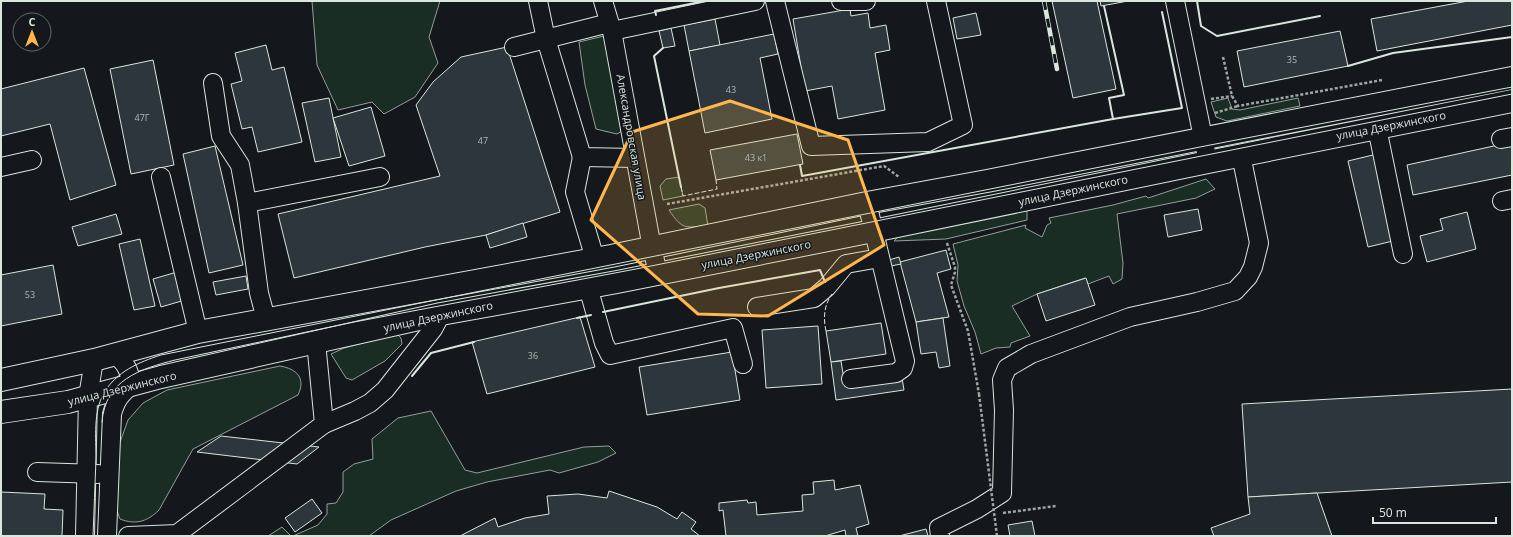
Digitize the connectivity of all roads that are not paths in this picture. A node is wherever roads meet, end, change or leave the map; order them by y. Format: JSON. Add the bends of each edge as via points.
{"nodes":[{"id":1,"x":538,"y":1,"type":"edge"},
{"id":2,"x":603,"y":1,"type":"edge"},
{"id":3,"x":755,"y":1,"type":"edge"},
{"id":4,"x":775,"y":1,"type":"edge"},
{"id":5,"x":841,"y":1,"type":"edge"},
{"id":6,"x":866,"y":1,"type":"edge"},
{"id":7,"x":936,"y":1,"type":"edge"},
{"id":8,"x":1175,"y":1,"type":"edge"},
{"id":9,"x":611,"y":27,"type":"junction"},
{"id":10,"x":546,"y":39,"type":"junction"},
{"id":11,"x":514,"y":47,"type":"dead end"},
{"id":12,"x":1512,"y":78,"type":"edge"},
{"id":13,"x":213,"y":83,"type":"dead end"},
{"id":14,"x":1512,"y":101,"type":"edge"},
{"id":15,"x":1377,"y":128,"type":"junction"},
{"id":16,"x":1203,"y":139,"type":"junction"},
{"id":17,"x":1241,"y":155,"type":"junction"},
{"id":18,"x":582,"y":157,"type":"junction"},
{"id":19,"x":635,"y":158,"type":"junction"},
{"id":20,"x":32,"y":160,"type":"dead end"},
{"id":21,"x":1208,"y":162,"type":"junction"},
{"id":22,"x":1,"y":167,"type":"edge"},
{"id":23,"x":161,"y":177,"type":"dead end"},
{"id":24,"x":380,"y":177,"type":"dead end"},
{"id":25,"x":247,"y":203,"type":"junction"},
{"id":26,"x":867,"y":203,"type":"junction"},
{"id":27,"x":873,"y":231,"type":"junction"},
{"id":28,"x":652,"y":248,"type":"junction"},
{"id":29,"x":1403,"y":254,"type":"dead end"},
{"id":30,"x":880,"y":258,"type":"junction"},
{"id":31,"x":595,"y":259,"type":"junction"},
{"id":32,"x":658,"y":273,"type":"junction"},
{"id":33,"x":588,"y":287,"type":"junction"},
{"id":34,"x":757,"y":307,"type":"dead end"},
{"id":35,"x":441,"y":314,"type":"junction"},
{"id":36,"x":266,"y":319,"type":"junction"},
{"id":37,"x":198,"y":332,"type":"junction"},
{"id":38,"x":316,"y":342,"type":"junction"},
{"id":39,"x":104,"y":357,"type":"junction"},
{"id":40,"x":743,"y":364,"type":"dead end"},
{"id":41,"x":851,"y":379,"type":"dead end"},
{"id":42,"x":1,"y":380,"type":"edge"},
{"id":43,"x":131,"y":385,"type":"junction"},
{"id":44,"x":88,"y":397,"type":"junction"},
{"id":45,"x":1,"y":412,"type":"edge"},
{"id":46,"x":324,"y":424,"type":"junction"},
{"id":47,"x":37,"y":472,"type":"dead end"},
{"id":48,"x":86,"y":473,"type":"junction"},
{"id":49,"x":110,"y":474,"type":"junction"},
{"id":50,"x":85,"y":536,"type":"edge"},
{"id":51,"x":106,"y":536,"type":"edge"},
{"id":52,"x":128,"y":536,"type":"edge"},
{"id":53,"x":940,"y":536,"type":"edge"}],
"edges":[{"from":1,"to":10,"type":"street"},
{"from":2,"to":9,"type":"street","name":"Александровская улица"},
{"from":3,"to":9,"type":"street"},
{"from":4,"to":7,"type":"street","via":[[811,146],[928,142],[962,125]]},
{"from":5,"to":6,"type":"street"},
{"from":8,"to":16,"type":"street"},
{"from":9,"to":10,"type":"street"},
{"from":9,"to":19,"type":"street","name":"Александровская улица"},
{"from":10,"to":11,"type":"street"},
{"from":10,"to":18,"type":"street"},
{"from":12,"to":16,"type":"main road","name":"улица Дзержинского"},
{"from":13,"to":25,"type":"street","via":[[220,136],[240,165]]},
{"from":14,"to":15,"type":"main road","name":"улица Дзержинского"},
{"from":15,"to":17,"type":"main road","name":"улица Дзержинского"},
{"from":15,"to":29,"type":"street"},
{"from":16,"to":21,"type":"street"},
{"from":16,"to":26,"type":"main road","name":"улица Дзержинского"},
{"from":17,"to":21,"type":"main road","name":"улица Дзержинского"},
{"from":17,"to":53,"type":"street","via":[[1259,243],[1248,277],[1235,291],[1130,317],[1031,354],[1007,368],[1002,380],[1002,493],[939,528]]},
{"from":18,"to":19,"type":"street"},
{"from":18,"to":31,"type":"street","via":[[575,192]]},
{"from":19,"to":28,"type":"street","name":"Александровская улица"},
{"from":20,"to":22,"type":"street"},
{"from":21,"to":27,"type":"main road","name":"улица Дзержинского"},
{"from":23,"to":37,"type":"street"},
{"from":24,"to":25,"type":"street"},
{"from":25,"to":36,"type":"street","via":[[258,293]]},
{"from":26,"to":27,"type":"street"},
{"from":26,"to":28,"type":"main road","name":"улица Дзержинского"},
{"from":27,"to":30,"type":"street"},
{"from":27,"to":32,"type":"main road","name":"улица Дзержинского"},
{"from":28,"to":31,"type":"main road","name":"улица Дзержинского"},
{"from":28,"to":32,"type":"street","name":"Александровская улица"},
{"from":30,"to":34,"type":"street","via":[[846,264],[832,282],[814,298]]},
{"from":30,"to":41,"type":"street","via":[[904,351],[905,365],[900,372]]},
{"from":31,"to":36,"type":"main road","name":"улица Дзержинского"},
{"from":32,"to":33,"type":"main road","name":"улица Дзержинского"},
{"from":33,"to":35,"type":"main road","name":"улица Дзержинского"},
{"from":33,"to":40,"type":"street","via":[[610,355],[733,328]]},
{"from":35,"to":38,"type":"main road","name":"улица Дзержинского"},
{"from":35,"to":46,"type":"street","via":[[433,329],[385,390],[370,403]]},
{"from":36,"to":37,"type":"main road","name":"улица Дзержинского"},
{"from":37,"to":39,"type":"main road","name":"улица Дзержинского"},
{"from":38,"to":43,"type":"main road","name":"улица Дзержинского"},
{"from":38,"to":46,"type":"street"},
{"from":39,"to":42,"type":"main road","name":"улица Дзержинского"},
{"from":39,"to":43,"type":"street","via":[[124,362],[131,376]]},
{"from":39,"to":44,"type":"street"},
{"from":43,"to":44,"type":"main road","name":"улица Дзержинского"},
{"from":43,"to":49,"type":"street","via":[[116,402],[112,414]]},
{"from":44,"to":45,"type":"main road","name":"улица Дзержинского"},
{"from":44,"to":48,"type":"street"},
{"from":46,"to":52,"type":"street","via":[[177,534]]},
{"from":47,"to":48,"type":"street"},
{"from":48,"to":49,"type":"street"},
{"from":48,"to":50,"type":"street"},
{"from":49,"to":51,"type":"street"}]}
